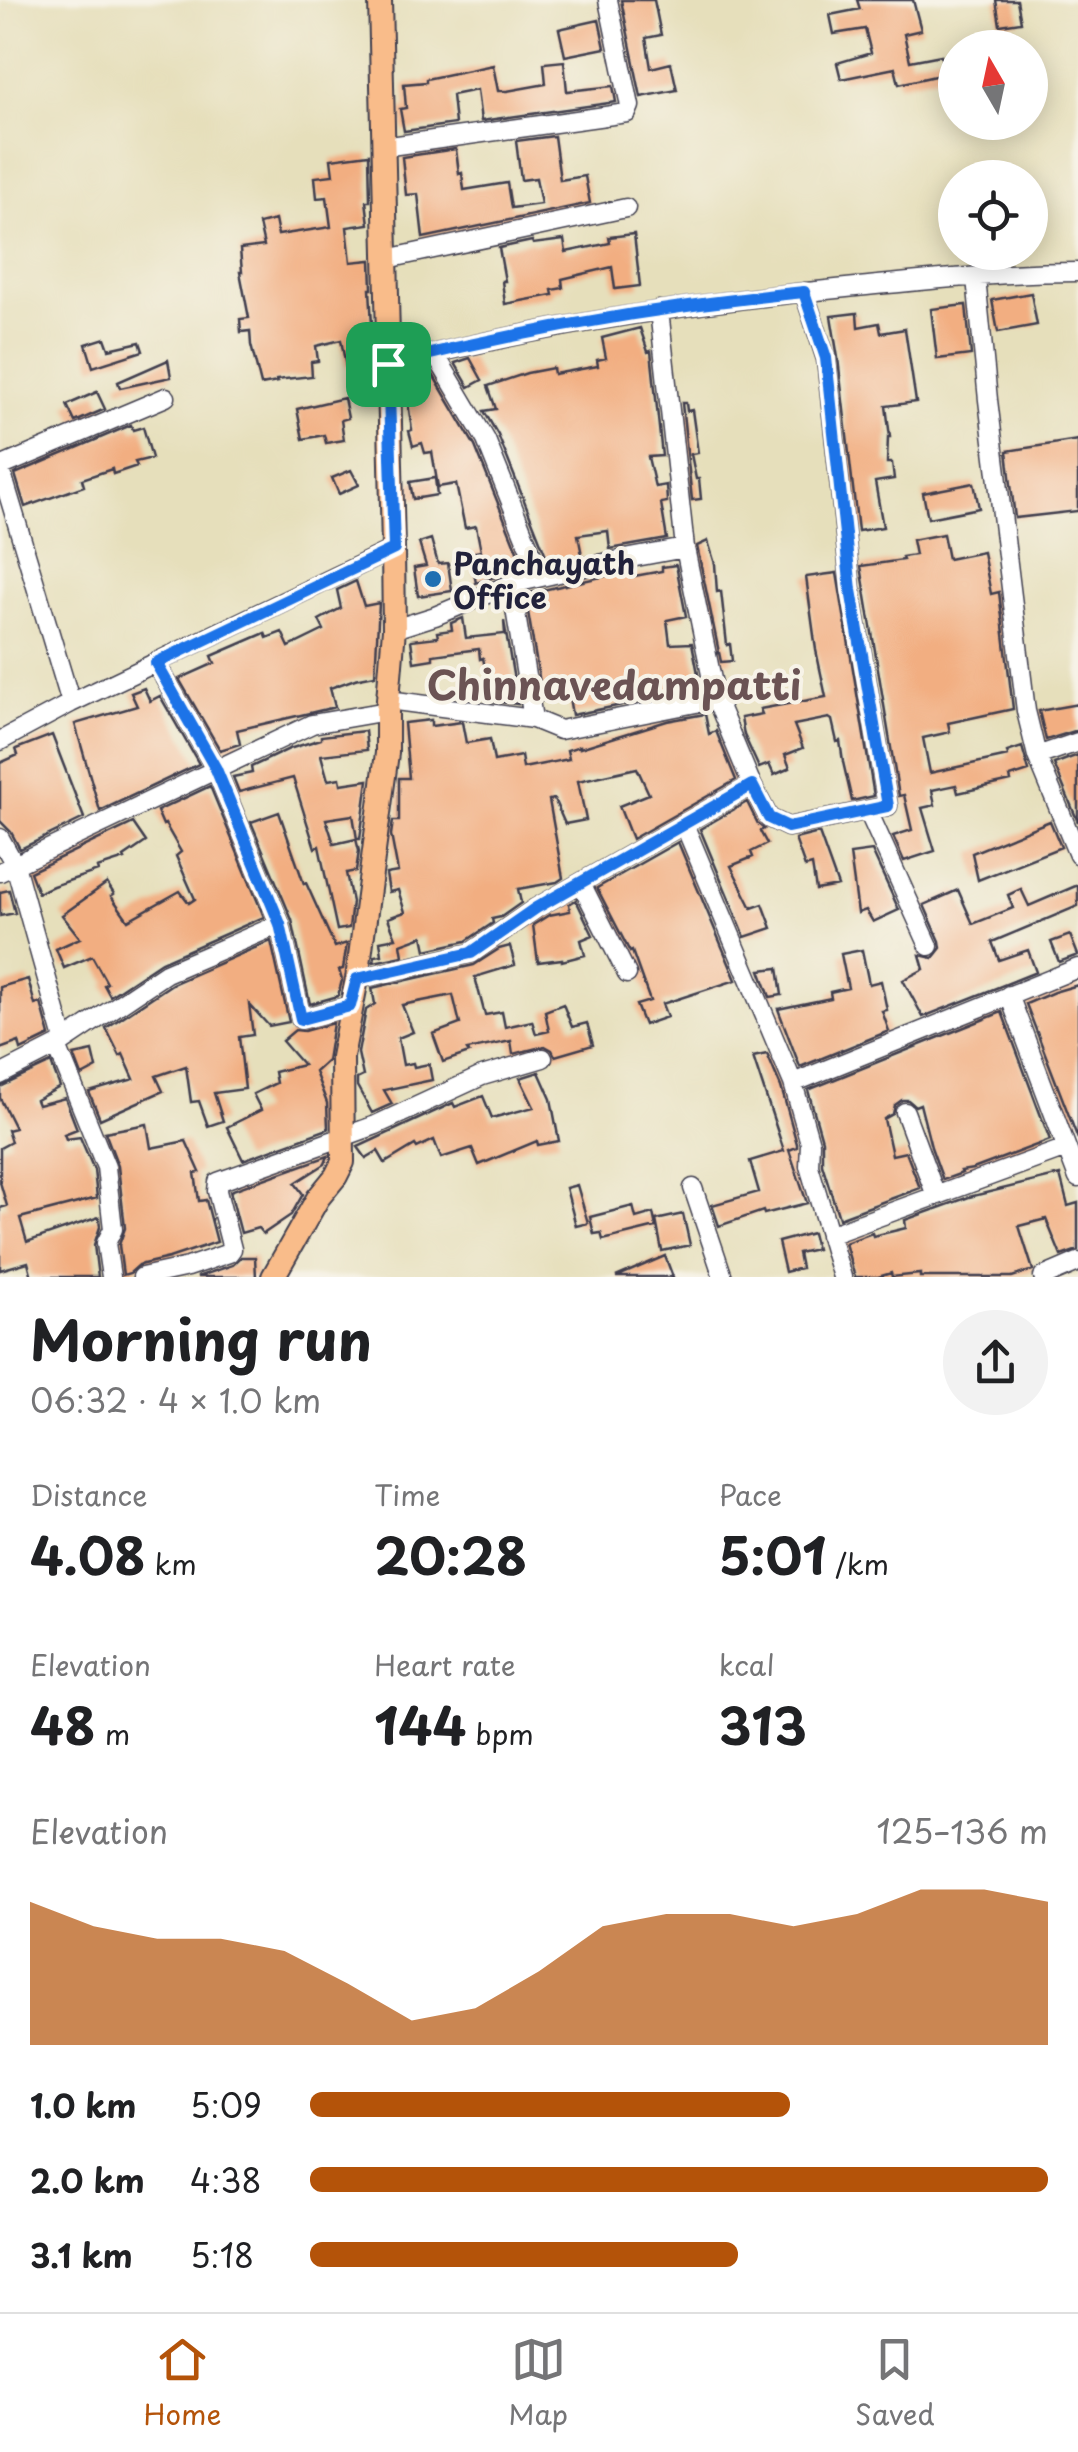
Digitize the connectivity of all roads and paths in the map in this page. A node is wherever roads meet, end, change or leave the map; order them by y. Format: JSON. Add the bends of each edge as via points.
{"nodes":[{"id":1,"x":380,"y":0,"type":"edge"},
{"id":2,"x":608,"y":0,"type":"edge"},
{"id":3,"x":383,"y":147,"type":"junction"},
{"id":4,"x":626,"y":208,"type":"dead end"},
{"id":5,"x":386,"y":258,"type":"junction"},
{"id":6,"x":1078,"y":272,"type":"edge"},
{"id":7,"x":976,"y":278,"type":"junction"},
{"id":8,"x":804,"y":292,"type":"junction"},
{"id":9,"x":659,"y":310,"type":"junction"},
{"id":10,"x":436,"y":354,"type":"junction"},
{"id":11,"x":388,"y":364,"type":"junction"},
{"id":12,"x":166,"y":396,"type":"dead end"},
{"id":13,"x":0,"y":467,"type":"edge"},
{"id":14,"x":686,"y":548,"type":"junction"},
{"id":15,"x":394,"y":549,"type":"junction"},
{"id":16,"x":541,"y":577,"type":"junction"},
{"id":17,"x":512,"y":584,"type":"junction"},
{"id":18,"x":394,"y":629,"type":"junction"},
{"id":19,"x":156,"y":663,"type":"junction"},
{"id":20,"x":716,"y":699,"type":"junction"},
{"id":21,"x":71,"y":703,"type":"junction"},
{"id":22,"x":388,"y":706,"type":"junction"},
{"id":23,"x":532,"y":718,"type":"junction"},
{"id":24,"x":0,"y":741,"type":"edge"},
{"id":25,"x":1078,"y":742,"type":"edge"},
{"id":26,"x":1038,"y":756,"type":"junction"},
{"id":27,"x":216,"y":769,"type":"junction"},
{"id":28,"x":752,"y":785,"type":"junction"},
{"id":29,"x":868,"y":810,"type":"junction"},
{"id":30,"x":684,"y":824,"type":"junction"},
{"id":31,"x":0,"y":838,"type":"edge"},
{"id":32,"x":1076,"y":847,"type":"edge"},
{"id":33,"x":8,"y":868,"type":"edge"},
{"id":34,"x":581,"y":883,"type":"junction"},
{"id":35,"x":280,"y":924,"type":"junction"},
{"id":36,"x":929,"y":946,"type":"dead end"},
{"id":37,"x":1078,"y":968,"type":"edge"},
{"id":38,"x":627,"y":974,"type":"dead end"},
{"id":39,"x":357,"y":979,"type":"junction"},
{"id":40,"x":1009,"y":995,"type":"junction"},
{"id":41,"x":350,"y":1006,"type":"junction"},
{"id":42,"x":60,"y":1043,"type":"junction"},
{"id":43,"x":543,"y":1058,"type":"dead end"},
{"id":44,"x":0,"y":1075,"type":"edge"},
{"id":45,"x":793,"y":1083,"type":"junction"},
{"id":46,"x":905,"y":1112,"type":"dead end"},
{"id":47,"x":344,"y":1136,"type":"junction"},
{"id":48,"x":1066,"y":1148,"type":"junction"},
{"id":49,"x":1078,"y":1178,"type":"edge"},
{"id":50,"x":694,"y":1188,"type":"dead end"},
{"id":51,"x":936,"y":1196,"type":"junction"},
{"id":52,"x":829,"y":1235,"type":"junction"},
{"id":53,"x":1078,"y":1262,"type":"edge"},
{"id":54,"x":720,"y":1276,"type":"edge"},
{"id":55,"x":111,"y":1277,"type":"edge"},
{"id":56,"x":142,"y":1277,"type":"edge"},
{"id":57,"x":273,"y":1277,"type":"edge"},
{"id":58,"x":842,"y":1277,"type":"edge"},
{"id":59,"x":1043,"y":1277,"type":"edge"}],
"edges":[{"from":1,"to":3,"type":"main road"},
{"from":2,"to":3,"type":"street","via":[[627,113]]},
{"from":3,"to":5,"type":"main road"},
{"from":4,"to":5,"type":"street"},
{"from":5,"to":11,"type":"main road"},
{"from":6,"to":7,"type":"street"},
{"from":7,"to":8,"type":"street"},
{"from":7,"to":26,"type":"street","via":[[1026,712]]},
{"from":8,"to":9,"type":"street"},
{"from":8,"to":29,"type":"street","via":[[826,358],[851,590],[888,806]]},
{"from":9,"to":10,"type":"street"},
{"from":9,"to":14,"type":"street"},
{"from":10,"to":11,"type":"street"},
{"from":10,"to":16,"type":"street","via":[[486,440]]},
{"from":11,"to":15,"type":"main road"},
{"from":12,"to":13,"type":"street"},
{"from":13,"to":21,"type":"street"},
{"from":14,"to":16,"type":"street"},
{"from":14,"to":20,"type":"street"},
{"from":15,"to":18,"type":"main road"},
{"from":15,"to":19,"type":"street"},
{"from":16,"to":17,"type":"street"},
{"from":17,"to":18,"type":"street"},
{"from":17,"to":23,"type":"street"},
{"from":18,"to":22,"type":"main road"},
{"from":19,"to":21,"type":"street"},
{"from":19,"to":27,"type":"street"},
{"from":20,"to":23,"type":"street","via":[[560,730]]},
{"from":20,"to":28,"type":"street"},
{"from":21,"to":24,"type":"street"},
{"from":22,"to":23,"type":"street"},
{"from":22,"to":27,"type":"street","via":[[312,724]]},
{"from":22,"to":39,"type":"main road"},
{"from":25,"to":26,"type":"street"},
{"from":26,"to":32,"type":"street"},
{"from":27,"to":33,"type":"street"},
{"from":27,"to":35,"type":"street"},
{"from":28,"to":29,"type":"street","via":[[769,818],[788,827]]},
{"from":28,"to":30,"type":"street"},
{"from":29,"to":36,"type":"street"},
{"from":30,"to":34,"type":"street"},
{"from":30,"to":45,"type":"street"},
{"from":31,"to":33,"type":"street"},
{"from":33,"to":42,"type":"street"},
{"from":34,"to":38,"type":"street"},
{"from":34,"to":39,"type":"street","via":[[471,953]]},
{"from":35,"to":41,"type":"street","via":[[301,1019]]},
{"from":35,"to":42,"type":"street","via":[[166,973]]},
{"from":37,"to":40,"type":"street"},
{"from":39,"to":41,"type":"main road"},
{"from":40,"to":45,"type":"street"},
{"from":40,"to":48,"type":"street"},
{"from":41,"to":47,"type":"main road","via":[[342,1057]]},
{"from":42,"to":44,"type":"street"},
{"from":42,"to":55,"type":"street","via":[[106,1167],[114,1229],[106,1243]]},
{"from":43,"to":47,"type":"street","via":[[482,1076]]},
{"from":45,"to":52,"type":"street"},
{"from":46,"to":51,"type":"street"},
{"from":47,"to":56,"type":"street","via":[[218,1182],[229,1253]]},
{"from":47,"to":57,"type":"main road","via":[[344,1162]]},
{"from":48,"to":49,"type":"street"},
{"from":48,"to":51,"type":"street"},
{"from":50,"to":54,"type":"street"},
{"from":51,"to":52,"type":"street"},
{"from":52,"to":58,"type":"street"},
{"from":53,"to":59,"type":"street"}]}
